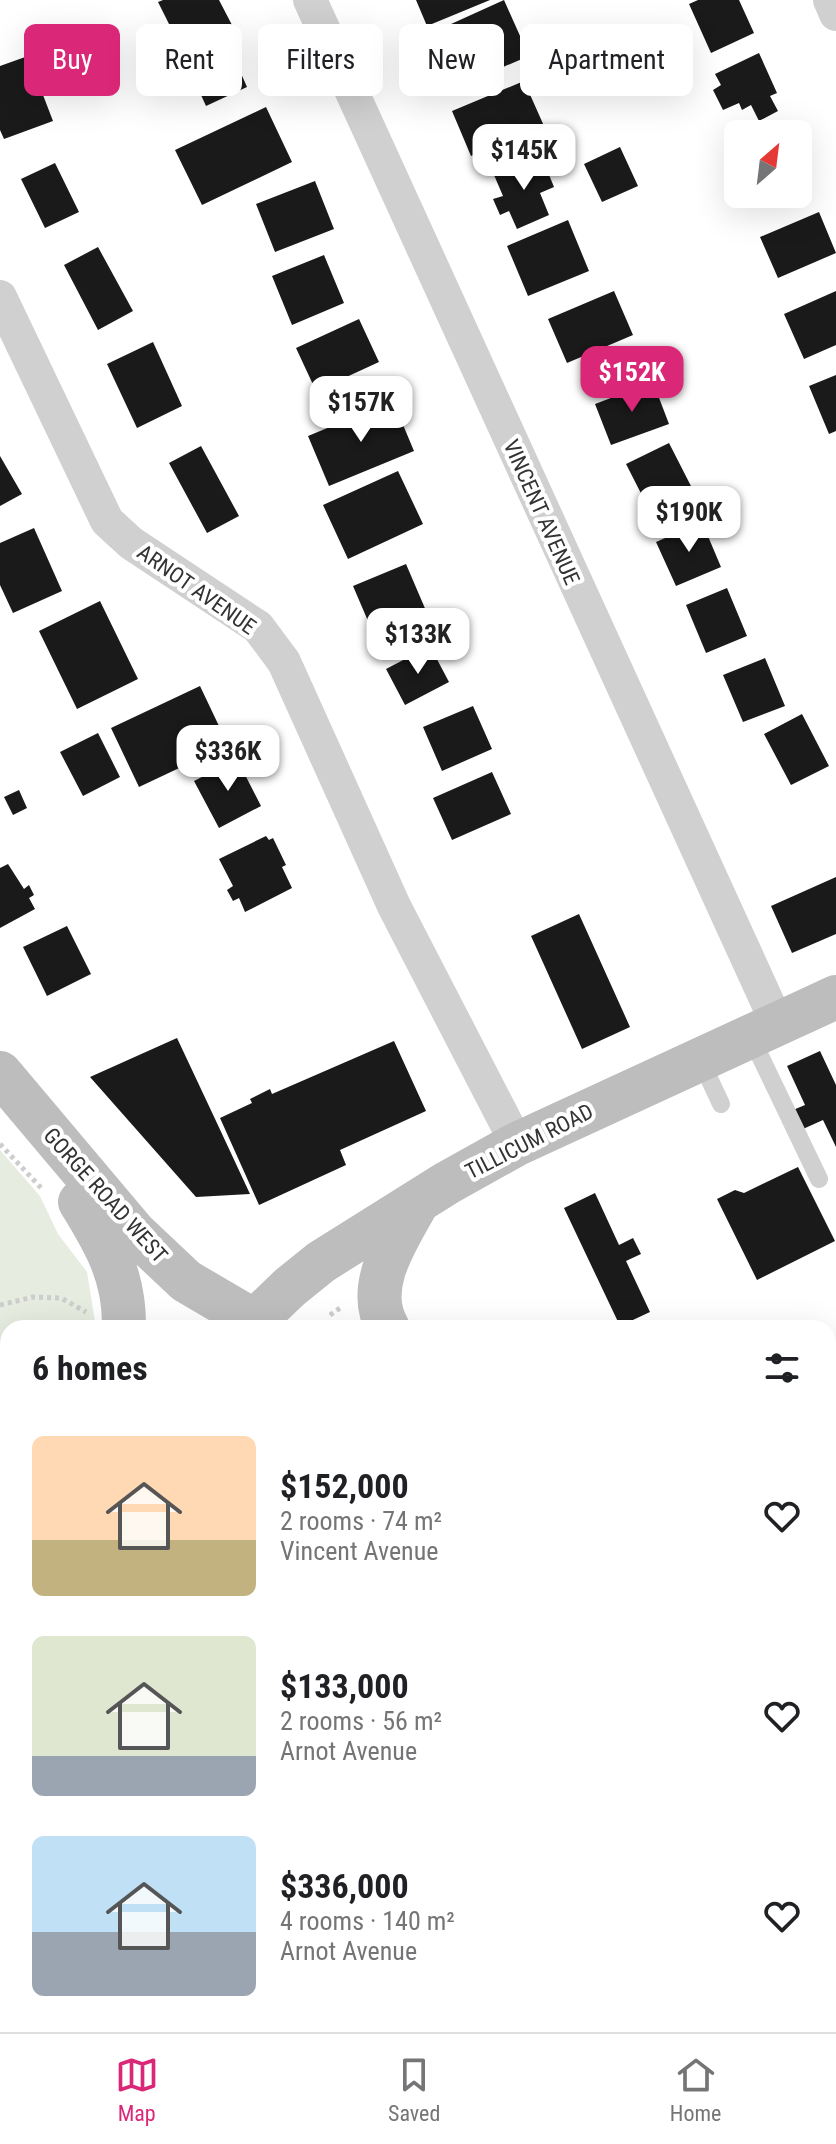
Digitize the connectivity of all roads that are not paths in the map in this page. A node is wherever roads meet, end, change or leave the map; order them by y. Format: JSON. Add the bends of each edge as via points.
{"nodes":[{"id":1,"x":310,"y":0,"type":"edge"},
{"id":2,"x":830,"y":0,"type":"edge"},
{"id":3,"x":836,"y":14,"type":"edge"},
{"id":4,"x":0,"y":297,"type":"edge"},
{"id":5,"x":836,"y":997,"type":"edge"},
{"id":6,"x":764,"y":1029,"type":"junction"},
{"id":7,"x":700,"y":1058,"type":"junction"},
{"id":8,"x":0,"y":1073,"type":"edge"},
{"id":9,"x":721,"y":1104,"type":"dead end"},
{"id":10,"x":37,"y":1118,"type":"junction"},
{"id":11,"x":517,"y":1144,"type":"junction"},
{"id":12,"x":819,"y":1179,"type":"dead end"},
{"id":13,"x":417,"y":1203,"type":"junction"},
{"id":14,"x":112,"y":1320,"type":"edge"},
{"id":15,"x":247,"y":1320,"type":"edge"},
{"id":16,"x":261,"y":1320,"type":"edge"},
{"id":17,"x":383,"y":1320,"type":"edge"}],
"edges":[{"from":1,"to":6,"type":"street","name":"VINCENT AVENUE"},
{"from":2,"to":3,"type":"street"},
{"from":4,"to":11,"type":"street","name":"ARNOT AVENUE","via":[[107,521],[131,543],[258,627],[284,662],[394,906]]},
{"from":5,"to":6,"type":"main road","name":"TILLICUM ROAD"},
{"from":6,"to":7,"type":"main road","name":"TILLICUM ROAD"},
{"from":6,"to":12,"type":"lane"},
{"from":7,"to":9,"type":"lane"},
{"from":7,"to":11,"type":"main road","name":"TILLICUM ROAD"},
{"from":8,"to":10,"type":"main road","name":"GORGE ROAD WEST"},
{"from":10,"to":14,"type":"main road","via":[[59,1168],[108,1248],[121,1284]]},
{"from":10,"to":15,"type":"main road","name":"GORGE ROAD WEST","via":[[144,1242],[186,1281]]},
{"from":11,"to":13,"type":"main road","name":"TILLICUM ROAD"},
{"from":13,"to":16,"type":"main road","name":"TILLICUM ROAD","via":[[321,1262]]},
{"from":13,"to":17,"type":"main road","via":[[387,1258],[379,1294]]}]}
